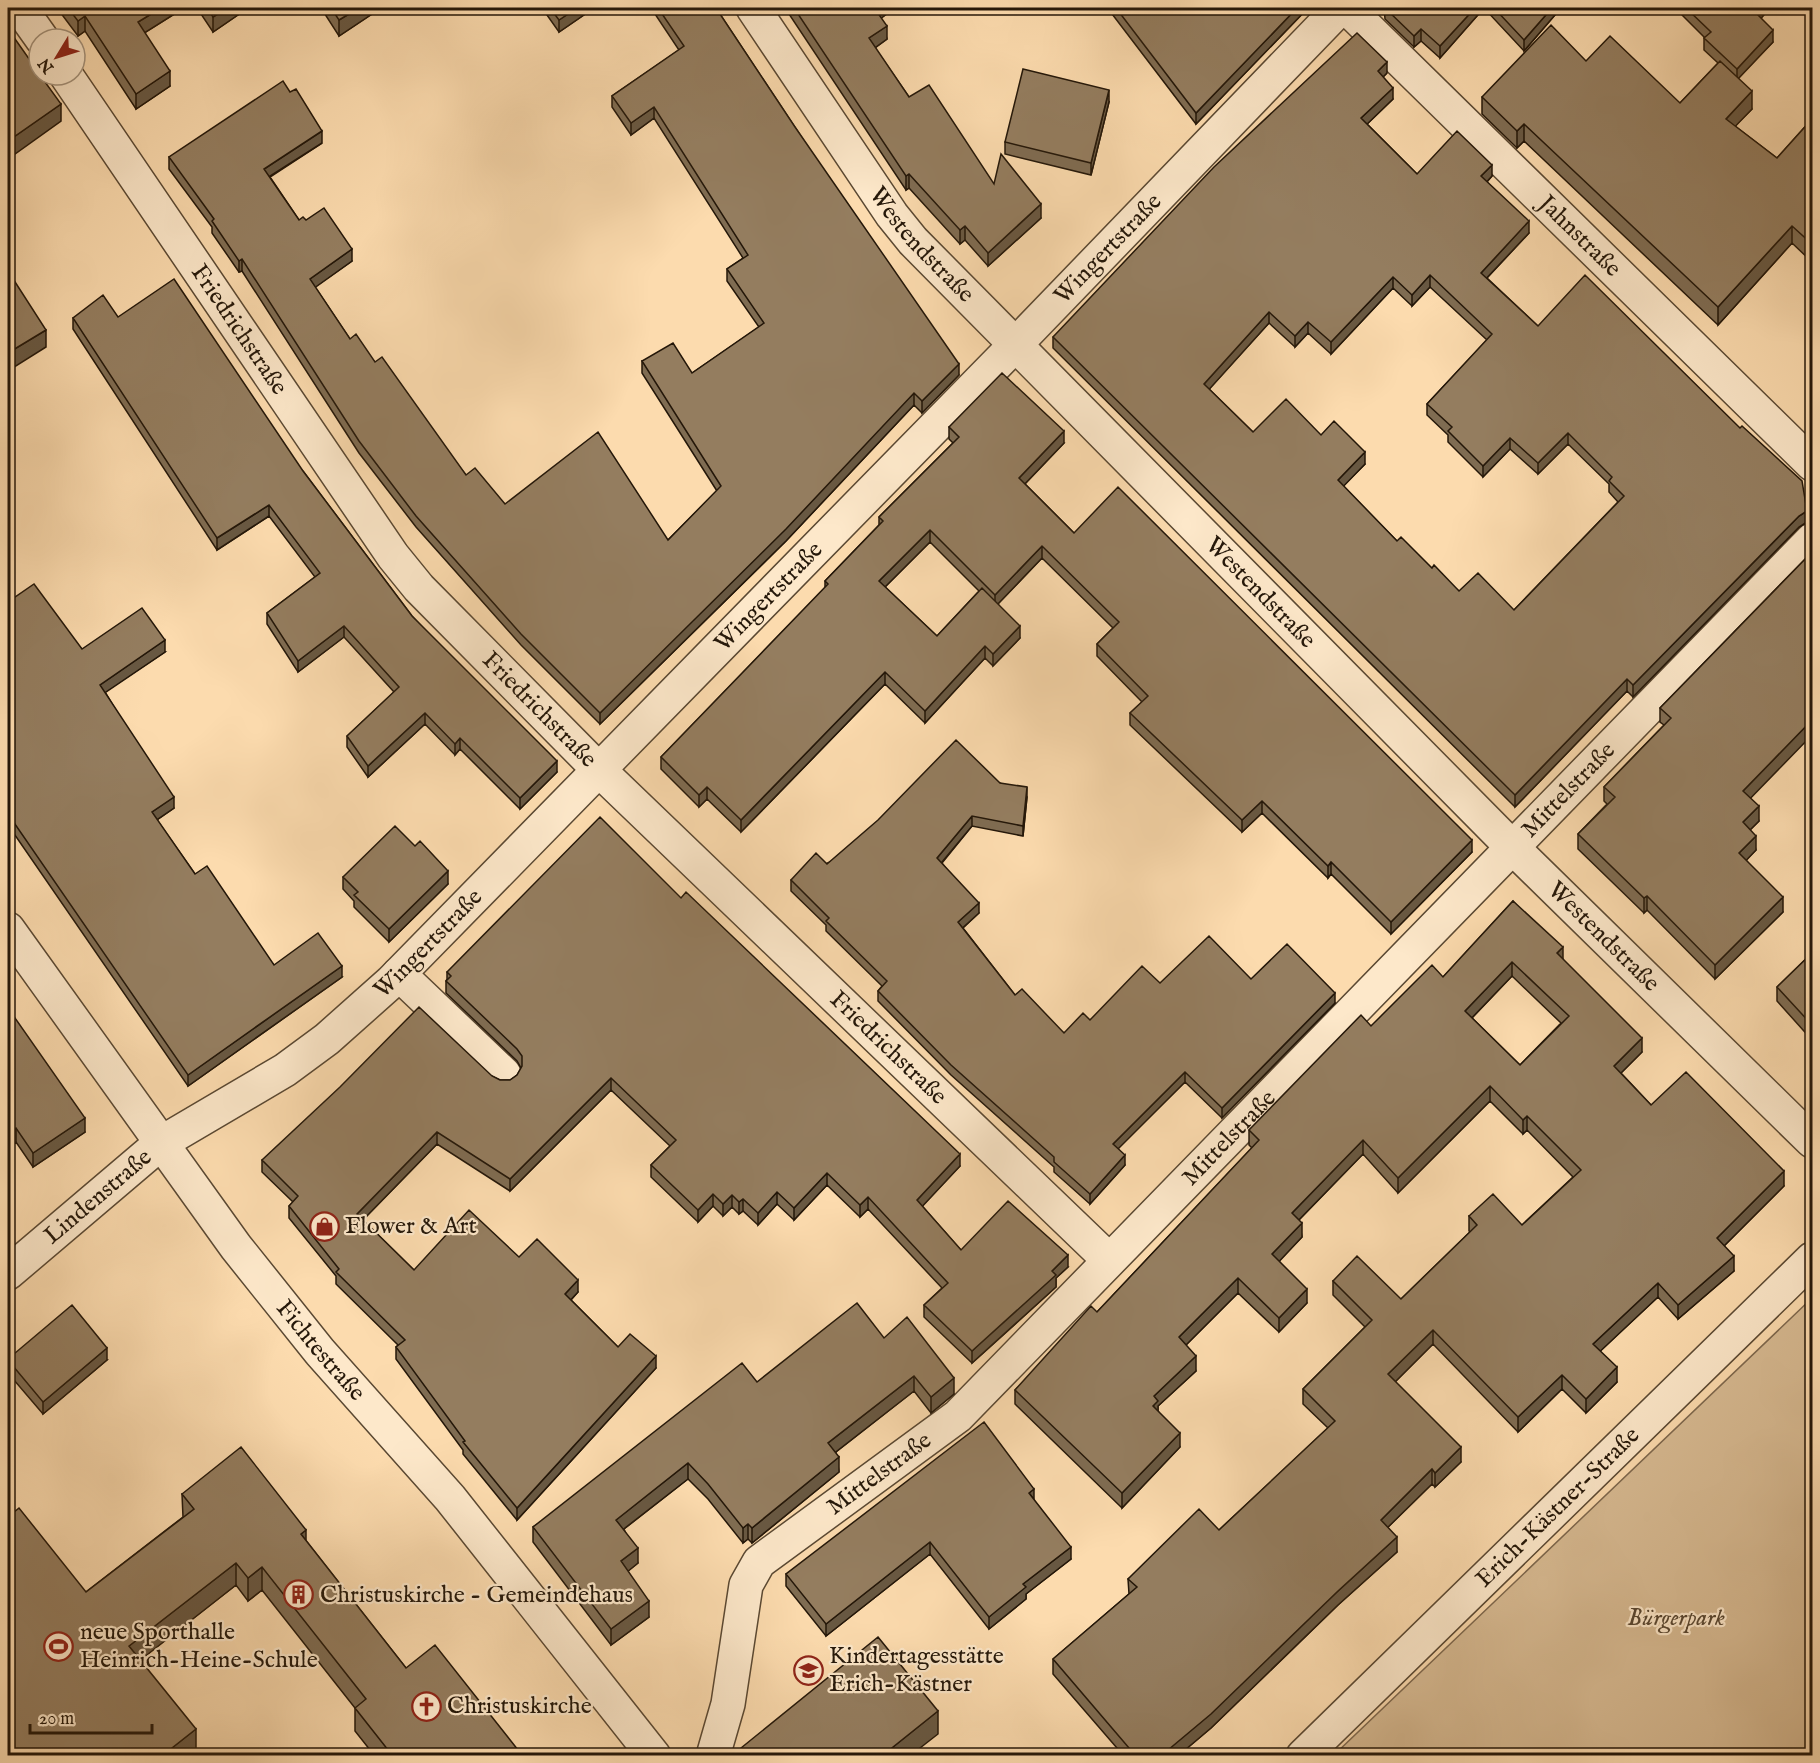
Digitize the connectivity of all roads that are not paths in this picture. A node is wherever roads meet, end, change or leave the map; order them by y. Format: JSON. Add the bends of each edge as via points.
{"nodes":[{"id":1,"x":20,"y":8,"type":"edge"},
{"id":2,"x":753,"y":8,"type":"edge"},
{"id":3,"x":1340,"y":8,"type":"edge"},
{"id":4,"x":1347,"y":8,"type":"edge"},
{"id":5,"x":33,"y":27,"type":"edge"},
{"id":6,"x":74,"y":87,"type":"edge"},
{"id":7,"x":1017,"y":343,"type":"junction"},
{"id":8,"x":1812,"y":464,"type":"edge"},
{"id":9,"x":1812,"y":540,"type":"edge"},
{"id":10,"x":598,"y":769,"type":"junction"},
{"id":11,"x":1512,"y":847,"type":"junction"},
{"id":12,"x":8,"y":929,"type":"edge"},
{"id":13,"x":399,"y":974,"type":"junction"},
{"id":14,"x":504,"y":1074,"type":"dead end"},
{"id":15,"x":1812,"y":1141,"type":"edge"},
{"id":16,"x":161,"y":1143,"type":"junction"},
{"id":17,"x":1812,"y":1259,"type":"edge"},
{"id":18,"x":1109,"y":1260,"type":"junction"},
{"id":19,"x":8,"y":1273,"type":"edge"},
{"id":20,"x":654,"y":1755,"type":"edge"},
{"id":21,"x":713,"y":1755,"type":"edge"},
{"id":22,"x":1303,"y":1755,"type":"edge"}],
"edges":[{"from":1,"to":5,"type":"street"},
{"from":2,"to":7,"type":"street","name":"Westendstraße","via":[[913,242]]},
{"from":3,"to":7,"type":"street","name":"Wingertstraße"},
{"from":4,"to":8,"type":"street","name":"Jahnstraße"},
{"from":6,"to":10,"type":"street","name":"Friedrichstraße","via":[[393,556],[447,618]]},
{"from":7,"to":10,"type":"street","name":"Wingertstraße"},
{"from":7,"to":11,"type":"street","name":"Westendstraße"},
{"from":9,"to":11,"type":"street","name":"Mittelstraße"},
{"from":10,"to":13,"type":"street","name":"Wingertstraße"},
{"from":10,"to":18,"type":"street","name":"Friedrichstraße"},
{"from":11,"to":15,"type":"street","name":"Westendstraße"},
{"from":11,"to":18,"type":"street","name":"Mittelstraße"},
{"from":12,"to":16,"type":"street","name":"Fichtestraße"},
{"from":13,"to":14,"type":"street"},
{"from":13,"to":16,"type":"street","name":"Wingertstraße","via":[[327,1039],[285,1070]]},
{"from":16,"to":19,"type":"street","name":"Lindenstraße"},
{"from":16,"to":20,"type":"street","name":"Fichtestraße","via":[[320,1352],[450,1498]]},
{"from":17,"to":22,"type":"street","name":"Erich-Kästner-Straße"},
{"from":18,"to":21,"type":"street","name":"Mittelstraße","via":[[958,1416],[759,1562],[746,1585],[728,1704]]}]}
